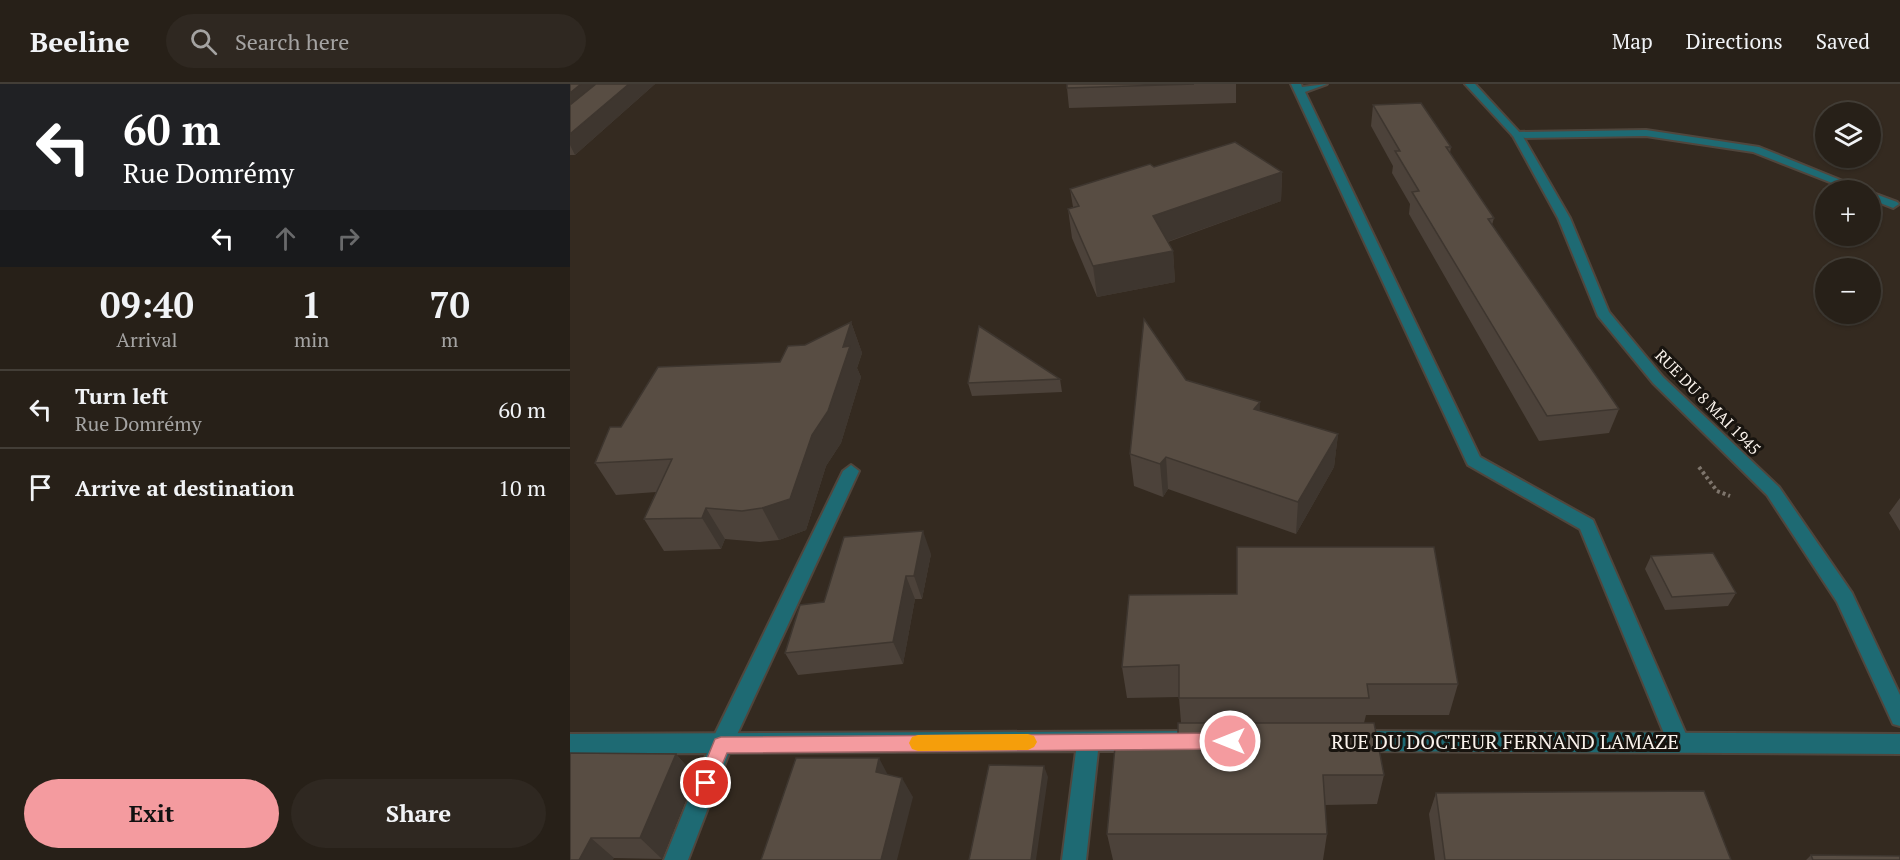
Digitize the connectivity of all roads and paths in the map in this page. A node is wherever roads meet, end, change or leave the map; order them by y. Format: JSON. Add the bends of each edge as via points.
{"nodes":[{"id":1,"x":1322,"y":84,"type":"edge"},
{"id":2,"x":1470,"y":84,"type":"edge"},
{"id":3,"x":1298,"y":87,"type":"edge"},
{"id":4,"x":1517,"y":135,"type":"junction"},
{"id":5,"x":1834,"y":180,"type":"edge"},
{"id":6,"x":1881,"y":199,"type":"edge"},
{"id":7,"x":1893,"y":204,"type":"dead end"},
{"id":8,"x":851,"y":471,"type":"dead end"},
{"id":9,"x":1900,"y":717,"type":"edge"},
{"id":10,"x":1088,"y":741,"type":"junction"},
{"id":11,"x":1218,"y":741,"type":"edge"},
{"id":12,"x":1336,"y":741,"type":"edge"},
{"id":13,"x":1678,"y":741,"type":"junction"},
{"id":14,"x":570,"y":744,"type":"edge"},
{"id":15,"x":1900,"y":744,"type":"edge"},
{"id":16,"x":721,"y":745,"type":"junction"},
{"id":17,"x":676,"y":860,"type":"edge"},
{"id":18,"x":1074,"y":860,"type":"edge"}],
"edges":[{"from":1,"to":3,"type":"street"},
{"from":2,"to":4,"type":"street","name":"RUE DU 8 MAI 1945"},
{"from":3,"to":13,"type":"street","via":[[1474,461],[1587,525]]},
{"from":4,"to":5,"type":"street","via":[[1646,133],[1755,149]]},
{"from":4,"to":9,"type":"street","name":"RUE DU 8 MAI 1945","via":[[1563,218],[1603,313],[1658,380],[1773,491],[1845,598]]},
{"from":6,"to":7,"type":"street"},
{"from":8,"to":16,"type":"street"},
{"from":10,"to":11,"type":"street"},
{"from":10,"to":16,"type":"street"},
{"from":10,"to":18,"type":"street"},
{"from":12,"to":13,"type":"street","name":"RUE DU DOCTEUR FERNAND LAMAZE"},
{"from":13,"to":15,"type":"street","name":"RUE DU DOCTEUR FERNAND LAMAZE"},
{"from":14,"to":16,"type":"street"},
{"from":16,"to":17,"type":"street"}]}
